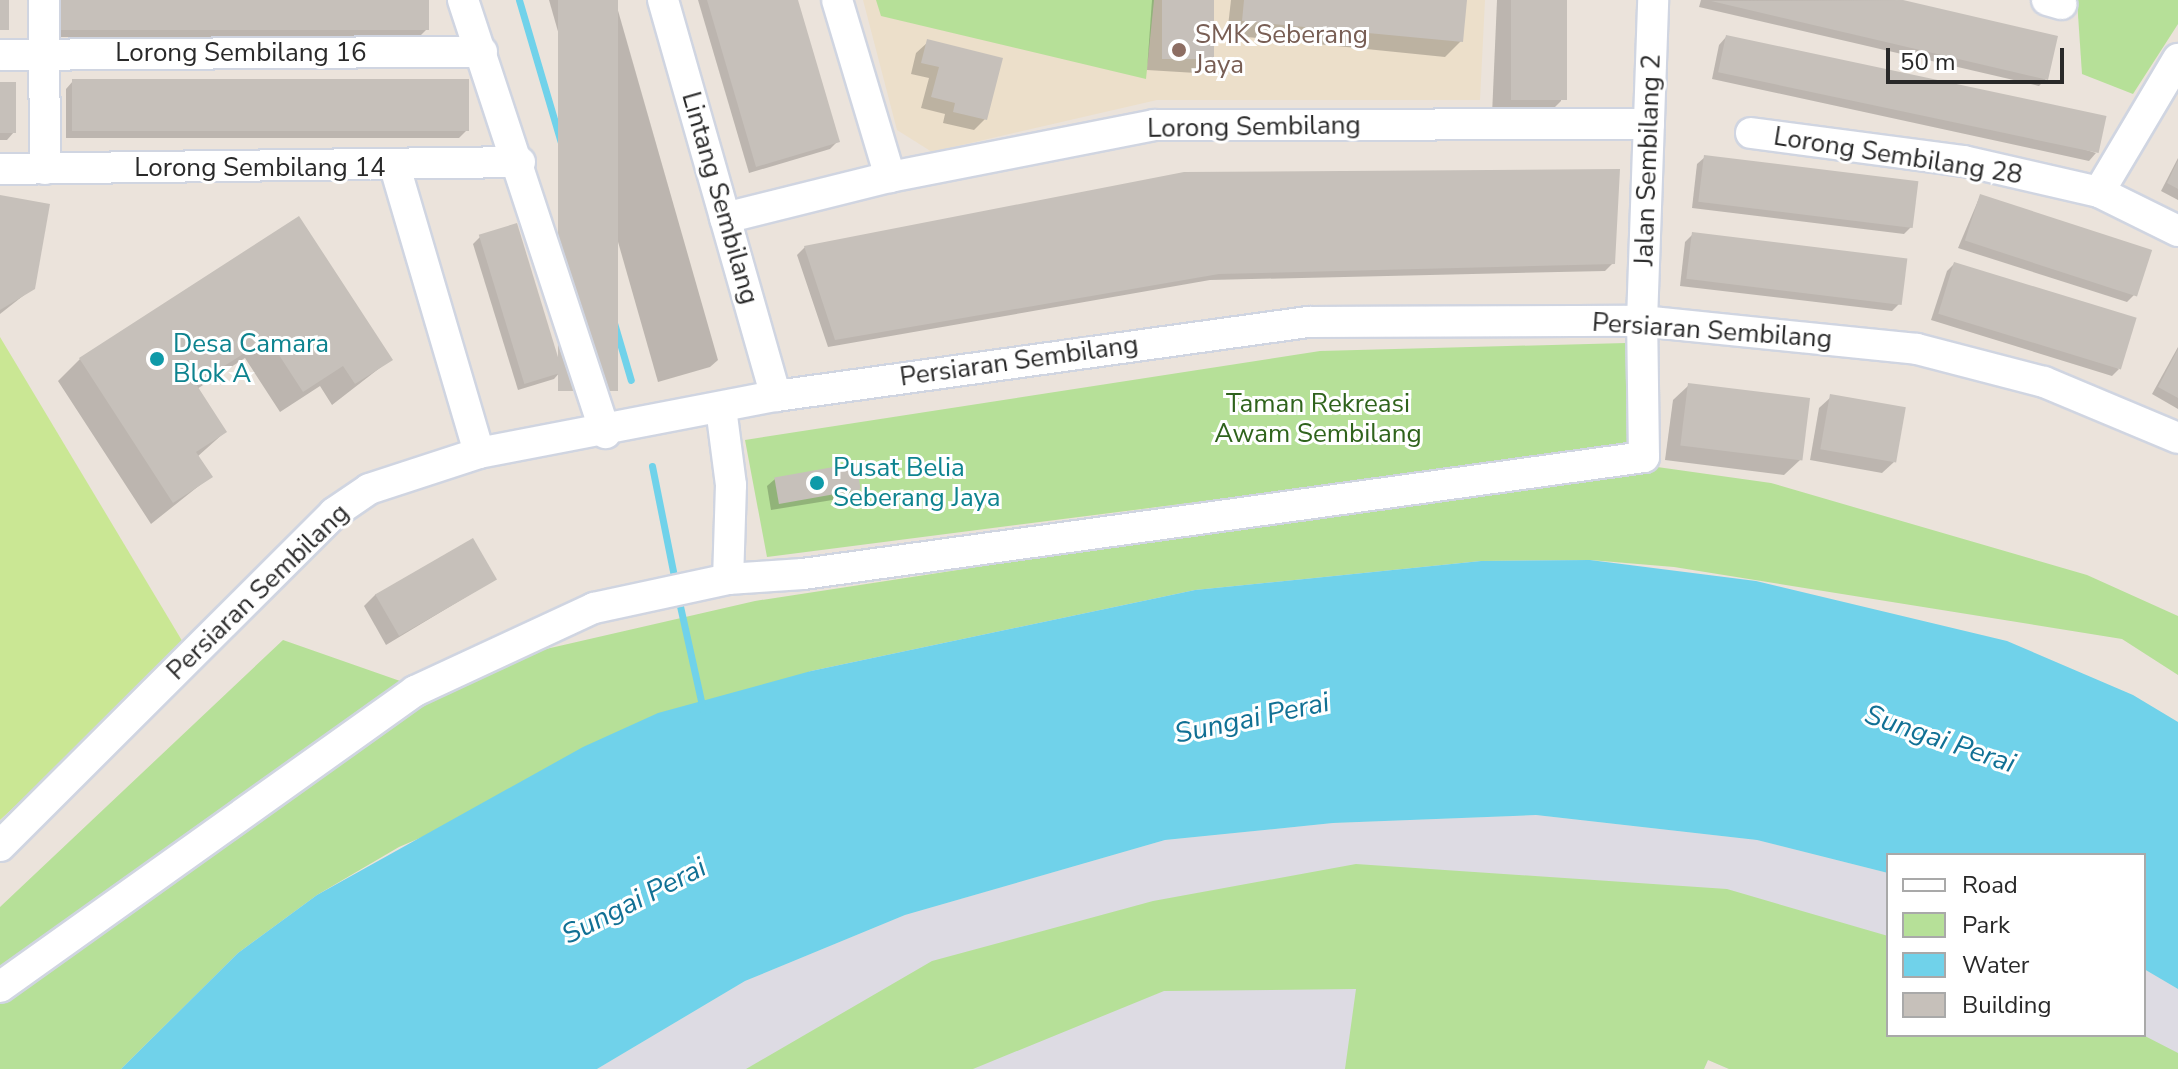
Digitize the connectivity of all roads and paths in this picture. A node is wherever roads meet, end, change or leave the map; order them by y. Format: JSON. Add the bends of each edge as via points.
{"nodes":[{"id":1,"x":44,"y":0,"type":"edge"},
{"id":2,"x":463,"y":0,"type":"edge"},
{"id":3,"x":663,"y":0,"type":"edge"},
{"id":4,"x":837,"y":0,"type":"edge"},
{"id":5,"x":1653,"y":0,"type":"edge"},
{"id":6,"x":482,"y":52,"type":"junction"},
{"id":7,"x":44,"y":54,"type":"junction"},
{"id":8,"x":0,"y":55,"type":"edge"},
{"id":9,"x":2178,"y":59,"type":"edge"},
{"id":10,"x":1649,"y":124,"type":"junction"},
{"id":11,"x":1751,"y":133,"type":"dead end"},
{"id":12,"x":520,"y":162,"type":"junction"},
{"id":13,"x":395,"y":167,"type":"junction"},
{"id":14,"x":0,"y":169,"type":"edge"},
{"id":15,"x":45,"y":169,"type":"junction"},
{"id":16,"x":890,"y":177,"type":"junction"},
{"id":17,"x":2099,"y":192,"type":"junction"},
{"id":18,"x":725,"y":218,"type":"junction"},
{"id":19,"x":2178,"y":231,"type":"edge"},
{"id":20,"x":1642,"y":321,"type":"junction"},
{"id":21,"x":776,"y":396,"type":"junction"},
{"id":22,"x":721,"y":408,"type":"junction"},
{"id":23,"x":605,"y":433,"type":"junction"},
{"id":24,"x":2178,"y":438,"type":"edge"},
{"id":25,"x":479,"y":453,"type":"junction"},
{"id":26,"x":728,"y":579,"type":"junction"},
{"id":27,"x":0,"y":846,"type":"edge"},
{"id":28,"x":0,"y":987,"type":"edge"}],
"edges":[{"from":1,"to":7,"type":"street"},
{"from":2,"to":6,"type":"street"},
{"from":3,"to":18,"type":"street","name":"Lintang Sembilang"},
{"from":4,"to":16,"type":"street"},
{"from":5,"to":10,"type":"street","name":"Jalan Sembilang 2"},
{"from":6,"to":7,"type":"street","name":"Lorong Sembilang 16"},
{"from":6,"to":12,"type":"street"},
{"from":7,"to":8,"type":"street","name":"Lorong Sembilang 16"},
{"from":7,"to":15,"type":"street"},
{"from":9,"to":17,"type":"street"},
{"from":10,"to":16,"type":"street","name":"Lorong Sembilang","via":[[1154,125]]},
{"from":10,"to":20,"type":"street","name":"Jalan Sembilang 2"},
{"from":11,"to":17,"type":"street","name":"Lorong Sembilang 28","via":[[1964,161]]},
{"from":12,"to":13,"type":"street","name":"Lorong Sembilang 14"},
{"from":12,"to":23,"type":"street"},
{"from":13,"to":15,"type":"street","name":"Lorong Sembilang 14"},
{"from":13,"to":25,"type":"street"},
{"from":14,"to":15,"type":"street","name":"Lorong Sembilang 14"},
{"from":16,"to":18,"type":"street","name":"Lorong Sembilang"},
{"from":17,"to":19,"type":"street","name":"Lorong Sembilang 28"},
{"from":18,"to":21,"type":"street","name":"Lintang Sembilang"},
{"from":20,"to":21,"type":"street","name":"Persiaran Sembilang","via":[[1308,322]]},
{"from":20,"to":24,"type":"street","name":"Persiaran Sembilang","via":[[1917,349],[2044,382]]},
{"from":20,"to":26,"type":"street","name":"Jalan Sembilang 2","via":[[1644,457],[803,574]]},
{"from":21,"to":22,"type":"street","name":"Persiaran Sembilang"},
{"from":22,"to":23,"type":"street","name":"Persiaran Sembilang"},
{"from":22,"to":26,"type":"street","via":[[732,499]]},
{"from":23,"to":25,"type":"street","name":"Persiaran Sembilang"},
{"from":25,"to":27,"type":"street","name":"Persiaran Sembilang","via":[[369,489],[334,513]]},
{"from":26,"to":28,"type":"street","via":[[594,608],[415,691]]}]}
